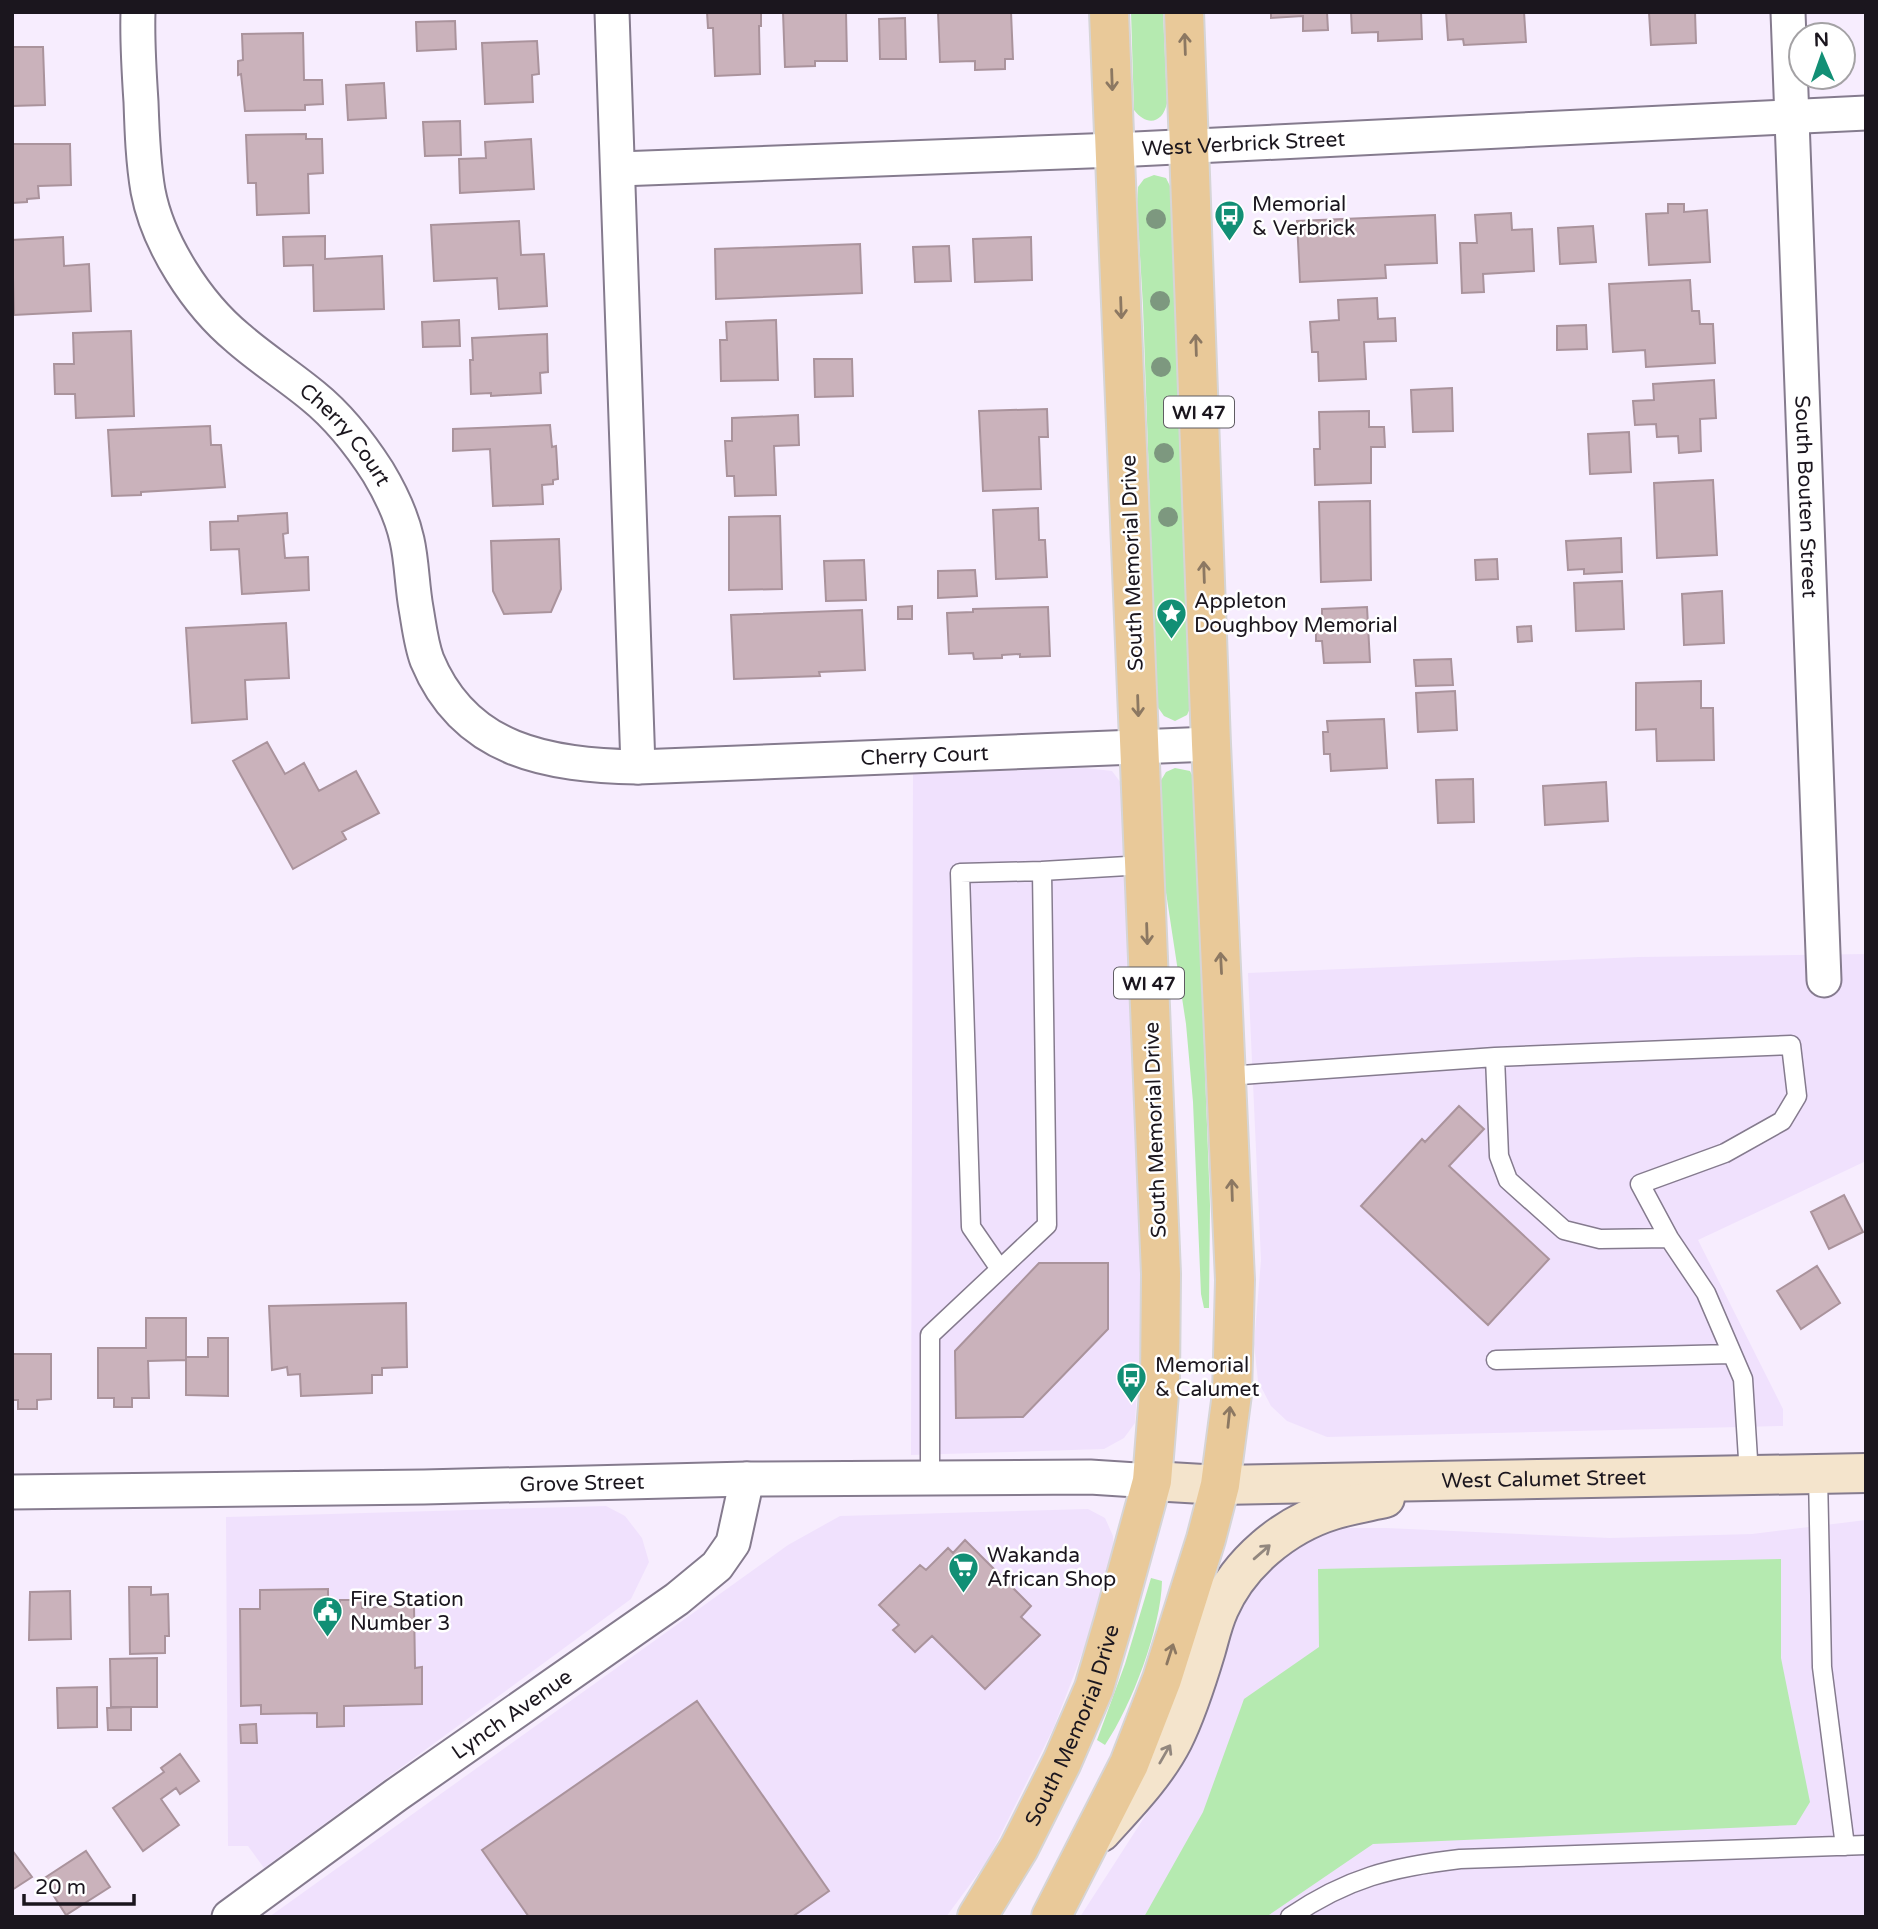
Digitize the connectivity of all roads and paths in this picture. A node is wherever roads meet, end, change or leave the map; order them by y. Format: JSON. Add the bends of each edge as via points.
{"nodes":[{"id":1,"x":138,"y":12,"type":"edge"},
{"id":2,"x":612,"y":12,"type":"edge"},
{"id":3,"x":1109,"y":12,"type":"edge"},
{"id":4,"x":1184,"y":12,"type":"edge"},
{"id":5,"x":1788,"y":12,"type":"edge"},
{"id":6,"x":1866,"y":113,"type":"edge"},
{"id":7,"x":1792,"y":117,"type":"junction"},
{"id":8,"x":1189,"y":146,"type":"junction"},
{"id":9,"x":1115,"y":150,"type":"junction"},
{"id":10,"x":619,"y":169,"type":"junction"},
{"id":11,"x":1211,"y":744,"type":"junction"},
{"id":12,"x":1140,"y":747,"type":"junction"},
{"id":13,"x":638,"y":767,"type":"junction"},
{"id":14,"x":1144,"y":864,"type":"junction"},
{"id":15,"x":1042,"y":871,"type":"junction"},
{"id":16,"x":1824,"y":980,"type":"dead end"},
{"id":17,"x":1495,"y":1057,"type":"junction"},
{"id":18,"x":1227,"y":1076,"type":"junction"},
{"id":19,"x":1669,"y":1238,"type":"junction"},
{"id":20,"x":1000,"y":1269,"type":"junction"},
{"id":21,"x":1731,"y":1354,"type":"junction"},
{"id":22,"x":1496,"y":1360,"type":"dead end"},
{"id":23,"x":1866,"y":1473,"type":"edge"},
{"id":24,"x":1749,"y":1475,"type":"junction"},
{"id":25,"x":1818,"y":1475,"type":"junction"},
{"id":26,"x":930,"y":1478,"type":"junction"},
{"id":27,"x":747,"y":1479,"type":"junction"},
{"id":28,"x":1152,"y":1481,"type":"junction"},
{"id":29,"x":1466,"y":1481,"type":"junction"},
{"id":30,"x":1220,"y":1485,"type":"junction"},
{"id":31,"x":12,"y":1492,"type":"edge"},
{"id":32,"x":1090,"y":1844,"type":"junction"},
{"id":33,"x":1866,"y":1845,"type":"edge"},
{"id":34,"x":1845,"y":1846,"type":"junction"},
{"id":35,"x":229,"y":1917,"type":"edge"},
{"id":36,"x":977,"y":1917,"type":"edge"},
{"id":37,"x":1051,"y":1917,"type":"edge"},
{"id":38,"x":1290,"y":1917,"type":"edge"}],
"edges":[{"from":1,"to":13,"type":"street","name":"Cherry Court","via":[[149,194],[174,260],[217,319],[339,420],[379,475],[407,538],[419,628],[441,688],[479,729],[502,744],[568,762]]},
{"from":2,"to":10,"type":"street"},
{"from":3,"to":9,"type":"main road","name":"South Memorial Drive","number":"WI 47","one_way":true},
{"from":8,"to":4,"type":"main road","number":"WI 47","one_way":true},
{"from":5,"to":7,"type":"street","name":"South Bouten Street"},
{"from":6,"to":7,"type":"street","name":"West Verbrick Street"},
{"from":7,"to":8,"type":"street","name":"West Verbrick Street"},
{"from":7,"to":16,"type":"street","name":"South Bouten Street"},
{"from":8,"to":9,"type":"street","name":"West Verbrick Street"},
{"from":11,"to":8,"type":"main road","number":"WI 47","one_way":true},
{"from":9,"to":10,"type":"street","name":"West Verbrick Street"},
{"from":9,"to":12,"type":"main road","name":"South Memorial Drive","number":"WI 47","one_way":true},
{"from":10,"to":13,"type":"street"},
{"from":11,"to":12,"type":"street","name":"Cherry Court"},
{"from":18,"to":11,"type":"main road","number":"WI 47","one_way":true},
{"from":12,"to":13,"type":"street","name":"Cherry Court"},
{"from":12,"to":14,"type":"main road","name":"South Memorial Drive","number":"WI 47"},
{"from":14,"to":15,"type":"lane"},
{"from":14,"to":28,"type":"main road","name":"South Memorial Drive","number":"WI 47","one_way":true,"via":[[1161,1275],[1160,1381]]},
{"from":15,"to":20,"type":"lane","via":[[1047,1225]]},
{"from":15,"to":20,"type":"lane","via":[[960,873],[971,1227]]},
{"from":17,"to":18,"type":"lane"},
{"from":17,"to":19,"type":"lane","via":[[1499,1156],[1508,1180],[1564,1230],[1600,1239]]},
{"from":17,"to":19,"type":"lane","via":[[1791,1045],[1797,1096],[1782,1121],[1726,1153],[1640,1184]]},
{"from":30,"to":18,"type":"main road","one_way":true,"via":[[1231,1394],[1236,1280]]},
{"from":19,"to":21,"type":"lane","via":[[1706,1293]]},
{"from":20,"to":26,"type":"lane","via":[[930,1335]]},
{"from":21,"to":22,"type":"lane"},
{"from":21,"to":24,"type":"lane","via":[[1743,1379]]},
{"from":23,"to":25,"type":"main road","name":"West Calumet Street"},
{"from":24,"to":25,"type":"main road","name":"West Calumet Street"},
{"from":24,"to":29,"type":"main road","name":"West Calumet Street"},
{"from":25,"to":34,"type":"lane","via":[[1822,1667]]},
{"from":26,"to":27,"type":"street","name":"Grove Street"},
{"from":26,"to":28,"type":"street","name":"Grove Street"},
{"from":27,"to":31,"type":"street","name":"Grove Street"},
{"from":27,"to":35,"type":"street","name":"Lynch Avenue","via":[[733,1543],[717,1566]]},
{"from":28,"to":30,"type":"main road","name":"West Calumet Street"},
{"from":28,"to":36,"type":"main road","name":"South Memorial Drive","number":"WI 47","via":[[1094,1688],[1019,1848]]},
{"from":29,"to":30,"type":"main road","name":"West Calumet Street"},
{"from":32,"to":29,"type":"main road","one_way":true,"via":[[1153,1774],[1173,1739],[1218,1610],[1251,1560],[1277,1539],[1331,1510]]},
{"from":32,"to":30,"type":"main road","one_way":true,"via":[[1129,1764],[1162,1679]]},
{"from":32,"to":37,"type":"main road"},
{"from":33,"to":34,"type":"lane"},
{"from":34,"to":38,"type":"lane","via":[[1421,1863],[1349,1883]]}]}
